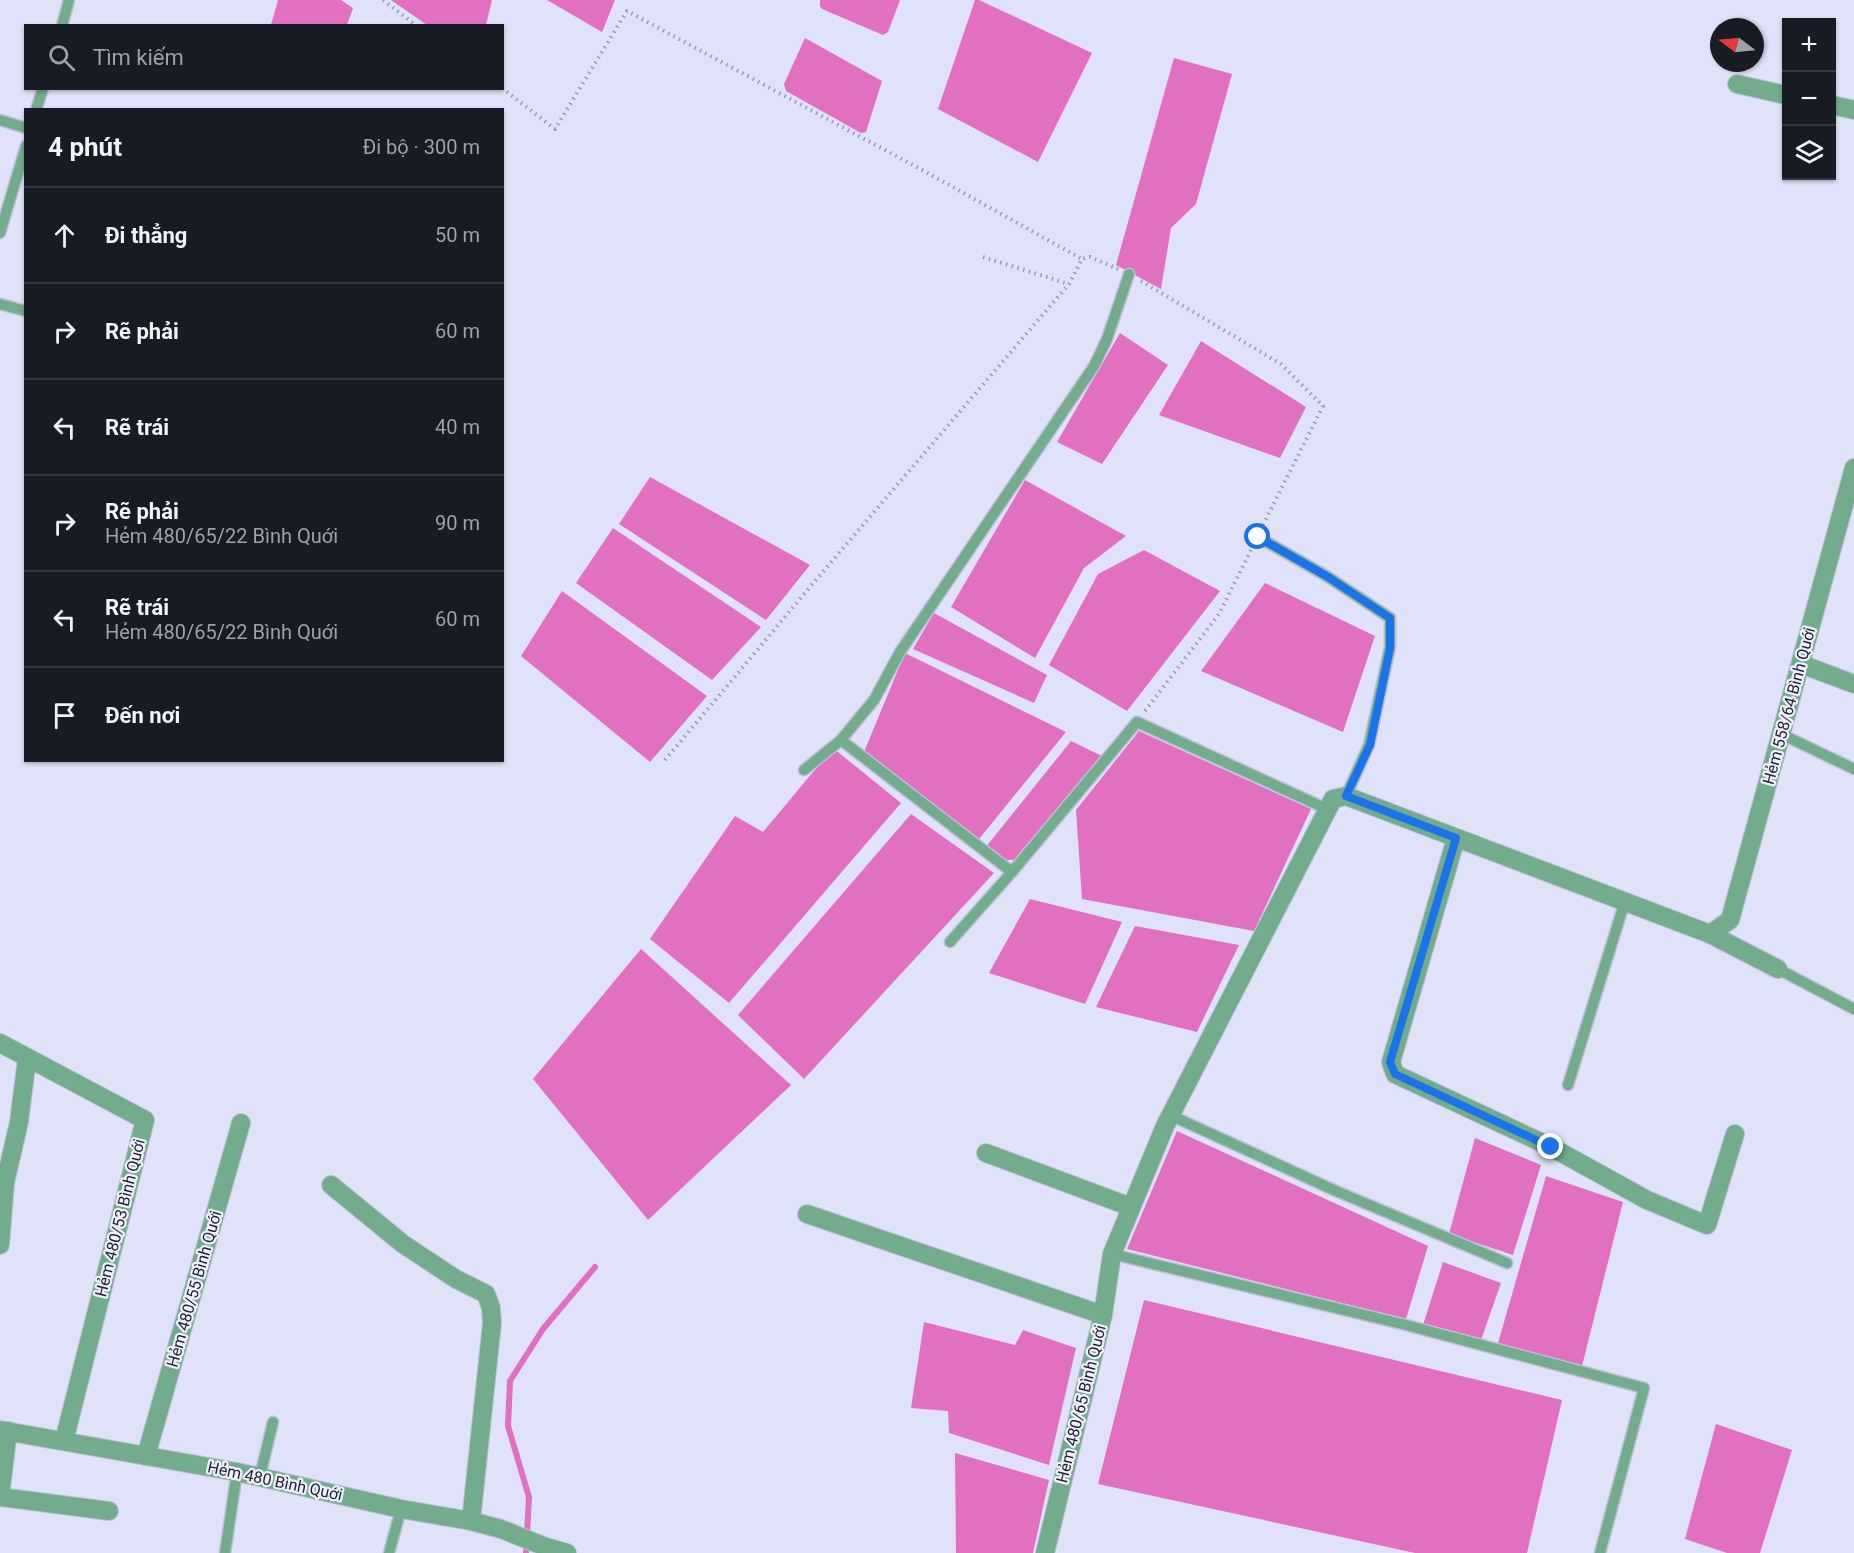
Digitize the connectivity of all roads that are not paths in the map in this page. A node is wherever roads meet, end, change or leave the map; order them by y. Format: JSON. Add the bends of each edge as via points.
{"nodes":[{"id":1,"x":69,"y":0,"type":"edge"},
{"id":2,"x":63,"y":24,"type":"edge"},
{"id":3,"x":1737,"y":84,"type":"dead end"},
{"id":4,"x":42,"y":90,"type":"edge"},
{"id":5,"x":1782,"y":94,"type":"edge"},
{"id":6,"x":1836,"y":106,"type":"edge"},
{"id":7,"x":37,"y":108,"type":"edge"},
{"id":8,"x":1854,"y":110,"type":"edge"},
{"id":9,"x":0,"y":120,"type":"edge"},
{"id":10,"x":24,"y":127,"type":"edge"},
{"id":11,"x":24,"y":151,"type":"edge"},
{"id":12,"x":4,"y":205,"type":"edge"},
{"id":13,"x":0,"y":233,"type":"edge"},
{"id":14,"x":1129,"y":274,"type":"road end"},
{"id":15,"x":0,"y":304,"type":"edge"},
{"id":16,"x":24,"y":310,"type":"edge"},
{"id":17,"x":1854,"y":468,"type":"edge"},
{"id":18,"x":1258,"y":537,"type":"road end"},
{"id":19,"x":1800,"y":664,"type":"junction"},
{"id":20,"x":1854,"y":684,"type":"edge"},
{"id":21,"x":1781,"y":734,"type":"junction"},
{"id":22,"x":841,"y":740,"type":"junction"},
{"id":23,"x":1854,"y":769,"type":"edge"},
{"id":24,"x":804,"y":770,"type":"dead end"},
{"id":25,"x":1346,"y":796,"type":"junction"},
{"id":26,"x":1327,"y":809,"type":"junction"},
{"id":27,"x":1456,"y":838,"type":"junction"},
{"id":28,"x":1012,"y":872,"type":"junction"},
{"id":29,"x":1625,"y":901,"type":"junction"},
{"id":30,"x":1710,"y":934,"type":"junction"},
{"id":31,"x":950,"y":942,"type":"dead end"},
{"id":32,"x":1778,"y":969,"type":"joint"},
{"id":33,"x":1854,"y":1009,"type":"edge"},
{"id":34,"x":0,"y":1043,"type":"edge"},
{"id":35,"x":27,"y":1059,"type":"junction"},
{"id":36,"x":1568,"y":1085,"type":"dead end"},
{"id":37,"x":1170,"y":1115,"type":"junction"},
{"id":38,"x":241,"y":1123,"type":"dead end"},
{"id":39,"x":1735,"y":1134,"type":"dead end"},
{"id":40,"x":986,"y":1153,"type":"dead end"},
{"id":41,"x":331,"y":1185,"type":"dead end"},
{"id":42,"x":1131,"y":1208,"type":"junction"},
{"id":43,"x":807,"y":1214,"type":"dead end"},
{"id":44,"x":0,"y":1245,"type":"edge"},
{"id":45,"x":1112,"y":1254,"type":"junction"},
{"id":46,"x":1507,"y":1263,"type":"dead end"},
{"id":47,"x":1103,"y":1315,"type":"junction"},
{"id":48,"x":273,"y":1422,"type":"dead end"},
{"id":49,"x":4,"y":1430,"type":"edge"},
{"id":50,"x":64,"y":1441,"type":"junction"},
{"id":51,"x":146,"y":1456,"type":"junction"},
{"id":52,"x":237,"y":1472,"type":"junction"},
{"id":53,"x":260,"y":1476,"type":"junction"},
{"id":54,"x":0,"y":1496,"type":"edge"},
{"id":55,"x":401,"y":1509,"type":"junction"},
{"id":56,"x":109,"y":1511,"type":"dead end"},
{"id":57,"x":471,"y":1521,"type":"junction"},
{"id":58,"x":225,"y":1553,"type":"edge"},
{"id":59,"x":389,"y":1553,"type":"edge"},
{"id":60,"x":567,"y":1553,"type":"edge"},
{"id":61,"x":1044,"y":1553,"type":"edge"},
{"id":62,"x":1600,"y":1553,"type":"edge"}],
"edges":[{"from":1,"to":2,"type":"lane"},
{"from":3,"to":5,"type":"street"},
{"from":4,"to":7,"type":"lane"},
{"from":6,"to":8,"type":"street"},
{"from":9,"to":10,"type":"lane"},
{"from":11,"to":12,"type":"lane"},
{"from":12,"to":13,"type":"lane"},
{"from":14,"to":22,"type":"lane","via":[[1094,366],[900,652],[874,700]]},
{"from":15,"to":16,"type":"lane"},
{"from":17,"to":19,"type":"street","name":"Hẻm 558/64 Bình Quới"},
{"from":18,"to":25,"type":"lane","via":[[1390,618],[1390,648],[1370,745]]},
{"from":19,"to":20,"type":"street"},
{"from":19,"to":21,"type":"street","name":"Hẻm 558/64 Bình Quới"},
{"from":21,"to":23,"type":"lane"},
{"from":21,"to":30,"type":"street","name":"Hẻm 558/64 Bình Quới","via":[[1730,920]]},
{"from":22,"to":24,"type":"lane"},
{"from":22,"to":28,"type":"lane"},
{"from":25,"to":26,"type":"street","via":[[1333,799]]},
{"from":25,"to":27,"type":"street"},
{"from":26,"to":28,"type":"lane","via":[[1137,722]]},
{"from":26,"to":37,"type":"street","name":"Hẻm 480/65 Bình Quới"},
{"from":27,"to":29,"type":"street"},
{"from":27,"to":39,"type":"street","via":[[1390,1062],[1395,1074],[1551,1147],[1647,1200],[1707,1225]]},
{"from":28,"to":31,"type":"lane"},
{"from":29,"to":30,"type":"street"},
{"from":29,"to":36,"type":"lane"},
{"from":30,"to":32,"type":"street"},
{"from":32,"to":33,"type":"lane"},
{"from":34,"to":35,"type":"street","name":"Hẻm 480/53 Bình Quới"},
{"from":35,"to":44,"type":"street","via":[[19,1122],[5,1183]]},
{"from":35,"to":50,"type":"street","name":"Hẻm 480/53 Bình Quới","via":[[145,1120]]},
{"from":37,"to":42,"type":"street","name":"Hẻm 480/65 Bình Quới"},
{"from":37,"to":46,"type":"lane"},
{"from":38,"to":51,"type":"street","name":"Hẻm 480/55 Bình Quới"},
{"from":40,"to":42,"type":"street"},
{"from":41,"to":57,"type":"street","via":[[403,1244],[486,1294],[492,1323]]},
{"from":42,"to":45,"type":"street","name":"Hẻm 480/65 Bình Quới"},
{"from":43,"to":47,"type":"street"},
{"from":45,"to":47,"type":"street","name":"Hẻm 480/65 Bình Quới"},
{"from":45,"to":62,"type":"lane","via":[[1644,1388]]},
{"from":47,"to":61,"type":"street","name":"Hẻm 480/65 Bình Quới"},
{"from":48,"to":53,"type":"lane"},
{"from":49,"to":50,"type":"street","name":"Hẻm 480 Bình Quới"},
{"from":49,"to":54,"type":"street"},
{"from":50,"to":51,"type":"street","name":"Hẻm 480 Bình Quới"},
{"from":51,"to":52,"type":"street","name":"Hẻm 480 Bình Quới"},
{"from":52,"to":53,"type":"street","name":"Hẻm 480 Bình Quới"},
{"from":52,"to":58,"type":"lane"},
{"from":53,"to":55,"type":"street","name":"Hẻm 480 Bình Quới"},
{"from":54,"to":56,"type":"street"},
{"from":55,"to":57,"type":"street","name":"Hẻm 480 Bình Quới"},
{"from":55,"to":59,"type":"lane"},
{"from":57,"to":60,"type":"street","name":"Hẻm 480 Bình Quới"}]}
